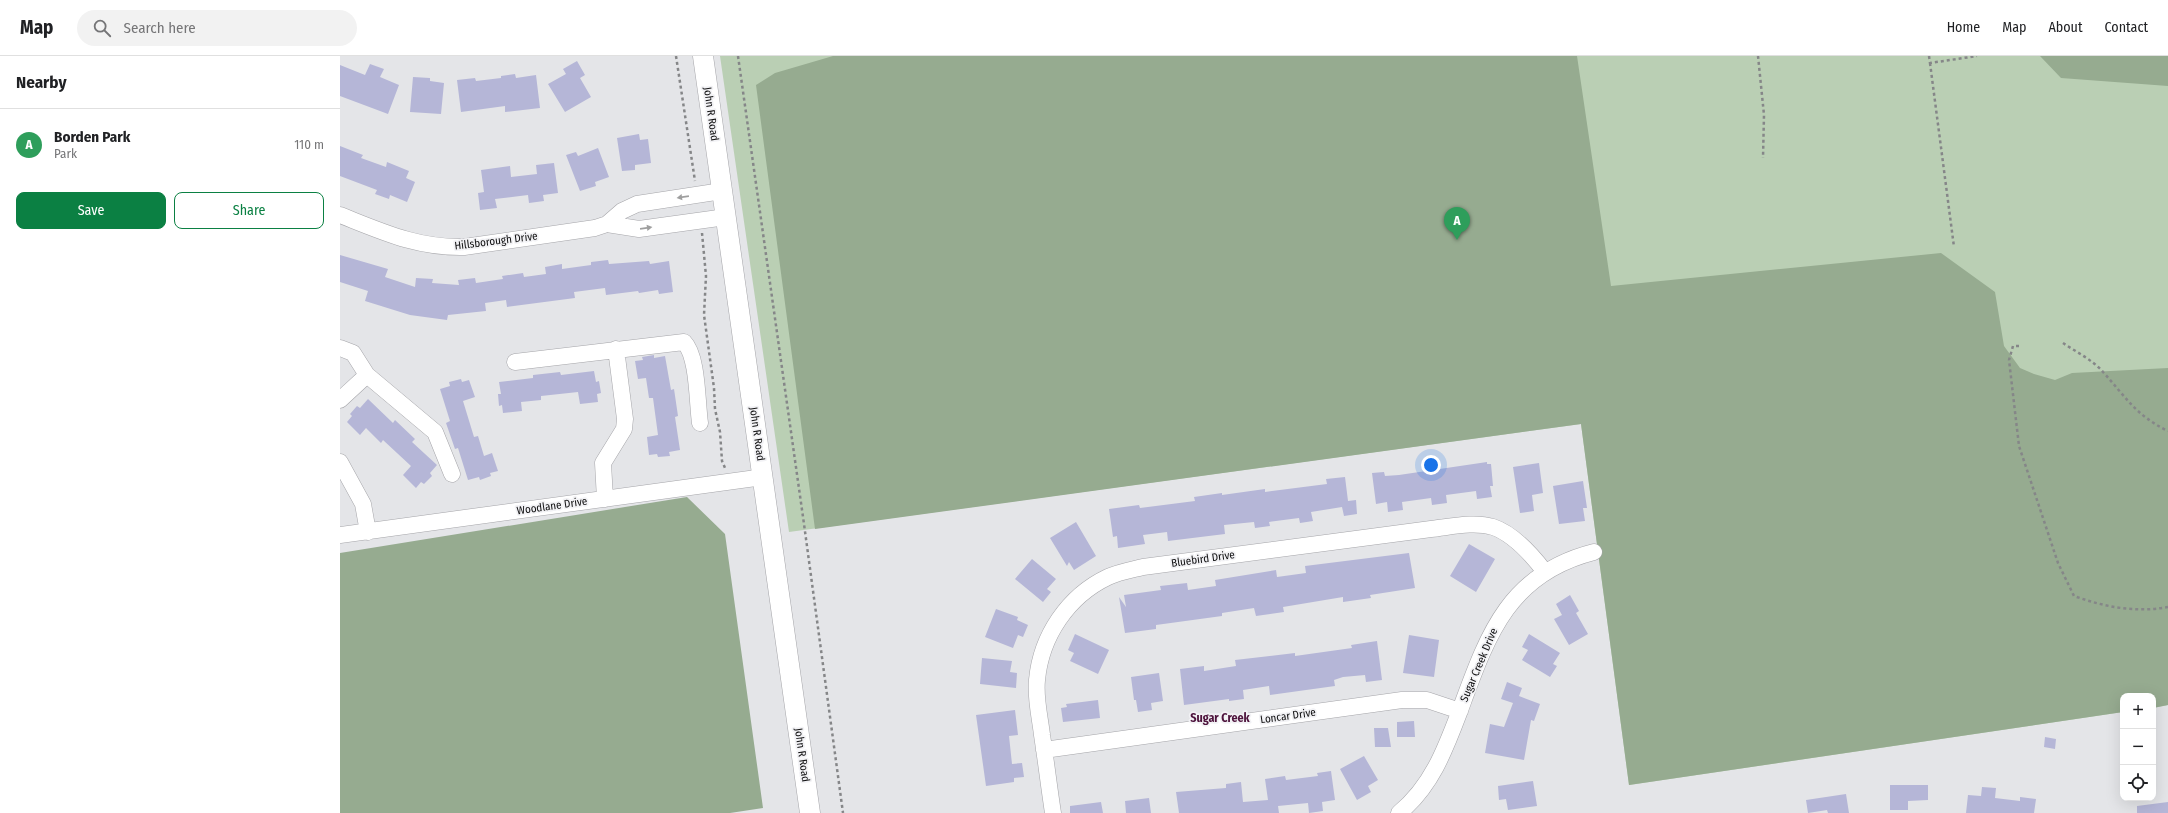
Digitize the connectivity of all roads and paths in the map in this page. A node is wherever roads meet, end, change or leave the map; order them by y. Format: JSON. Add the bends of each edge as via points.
{"nodes":[{"id":1,"x":676,"y":56,"type":"edge"},
{"id":2,"x":703,"y":56,"type":"edge"},
{"id":3,"x":738,"y":56,"type":"edge"},
{"id":4,"x":1758,"y":56,"type":"edge"},
{"id":5,"x":1929,"y":56,"type":"edge"},
{"id":6,"x":1977,"y":56,"type":"edge"},
{"id":7,"x":1930,"y":63,"type":"junction"},
{"id":8,"x":1763,"y":158,"type":"dead end"},
{"id":9,"x":695,"y":181,"type":"dead end"},
{"id":10,"x":722,"y":191,"type":"junction"},
{"id":11,"x":340,"y":215,"type":"edge"},
{"id":12,"x":726,"y":217,"type":"junction"},
{"id":13,"x":607,"y":224,"type":"junction"},
{"id":14,"x":702,"y":234,"type":"dead end"},
{"id":15,"x":1954,"y":247,"type":"dead end"},
{"id":16,"x":2063,"y":344,"type":"dead end"},
{"id":17,"x":2019,"y":346,"type":"dead end"},
{"id":18,"x":340,"y":348,"type":"edge"},
{"id":19,"x":616,"y":349,"type":"junction"},
{"id":20,"x":515,"y":362,"type":"dead end"},
{"id":21,"x":367,"y":375,"type":"junction"},
{"id":22,"x":340,"y":400,"type":"edge"},
{"id":23,"x":700,"y":423,"type":"dead end"},
{"id":24,"x":2168,"y":431,"type":"edge"},
{"id":25,"x":340,"y":462,"type":"edge"},
{"id":26,"x":726,"y":471,"type":"dead end"},
{"id":27,"x":452,"y":474,"type":"dead end"},
{"id":28,"x":764,"y":477,"type":"junction"},
{"id":29,"x":605,"y":499,"type":"junction"},
{"id":30,"x":368,"y":532,"type":"junction"},
{"id":31,"x":340,"y":536,"type":"edge"},
{"id":32,"x":1594,"y":552,"type":"dead end"},
{"id":33,"x":1545,"y":572,"type":"junction"},
{"id":34,"x":2168,"y":607,"type":"edge"},
{"id":35,"x":1460,"y":712,"type":"junction"},
{"id":36,"x":1044,"y":750,"type":"junction"},
{"id":37,"x":810,"y":813,"type":"edge"},
{"id":38,"x":843,"y":813,"type":"edge"},
{"id":39,"x":1053,"y":813,"type":"edge"},
{"id":40,"x":1399,"y":813,"type":"edge"}],
"edges":[{"from":1,"to":9,"type":"path"},
{"from":2,"to":10,"type":"main road","name":"John R Road"},
{"from":3,"to":38,"type":"path"},
{"from":4,"to":8,"type":"path","via":[[1764,115]]},
{"from":5,"to":7,"type":"path"},
{"from":6,"to":7,"type":"path"},
{"from":7,"to":15,"type":"path"},
{"from":10,"to":12,"type":"main road","name":"John R Road"},
{"from":10,"to":13,"type":"street","name":"Hillsborough Drive","one_way":true,"via":[[637,204],[622,211]]},
{"from":11,"to":13,"type":"street","name":"Hillsborough Drive","via":[[407,241],[444,247],[464,247],[595,228]]},
{"from":13,"to":12,"type":"street","name":"Hillsborough Drive","one_way":true,"via":[[639,229]]},
{"from":12,"to":28,"type":"main road","name":"John R Road"},
{"from":14,"to":26,"type":"path","via":[[706,276],[704,315],[714,388],[714,409],[720,432],[722,462]]},
{"from":16,"to":24,"type":"path","via":[[2102,371],[2134,409],[2151,423]]},
{"from":17,"to":34,"type":"path","via":[[2013,346],[2009,360],[2019,446],[2058,563],[2074,596],[2109,606],[2147,611]]},
{"from":18,"to":21,"type":"street","via":[[353,353]]},
{"from":19,"to":20,"type":"street"},
{"from":19,"to":23,"type":"street","via":[[684,342],[688,346],[693,366]]},
{"from":19,"to":29,"type":"street","via":[[625,419],[624,429],[603,463]]},
{"from":21,"to":22,"type":"street"},
{"from":21,"to":27,"type":"street","via":[[435,432]]},
{"from":25,"to":30,"type":"street","via":[[363,504]]},
{"from":28,"to":29,"type":"street","name":"Woodlane Drive"},
{"from":28,"to":37,"type":"main road","name":"John R Road"},
{"from":29,"to":30,"type":"street","name":"Woodlane Drive"},
{"from":30,"to":31,"type":"street","name":"Woodlane Drive"},
{"from":32,"to":33,"type":"street","name":"Sugar Creek Drive","via":[[1576,557]]},
{"from":33,"to":35,"type":"street","name":"Sugar Creek Drive","via":[[1522,591],[1500,617]]},
{"from":33,"to":36,"type":"street","name":"Bluebird Drive","via":[[1534,556],[1509,535],[1493,527],[1473,525],[1158,565],[1119,573],[1108,577],[1080,596],[1062,616],[1045,646],[1037,681]]},
{"from":35,"to":36,"type":"street","name":"Loncar Drive","via":[[1427,700],[1402,700]]},
{"from":35,"to":40,"type":"street","name":"Sugar Creek Drive","via":[[1434,772],[1419,793]]},
{"from":36,"to":39,"type":"street","name":"Bluebird Drive"}]}
